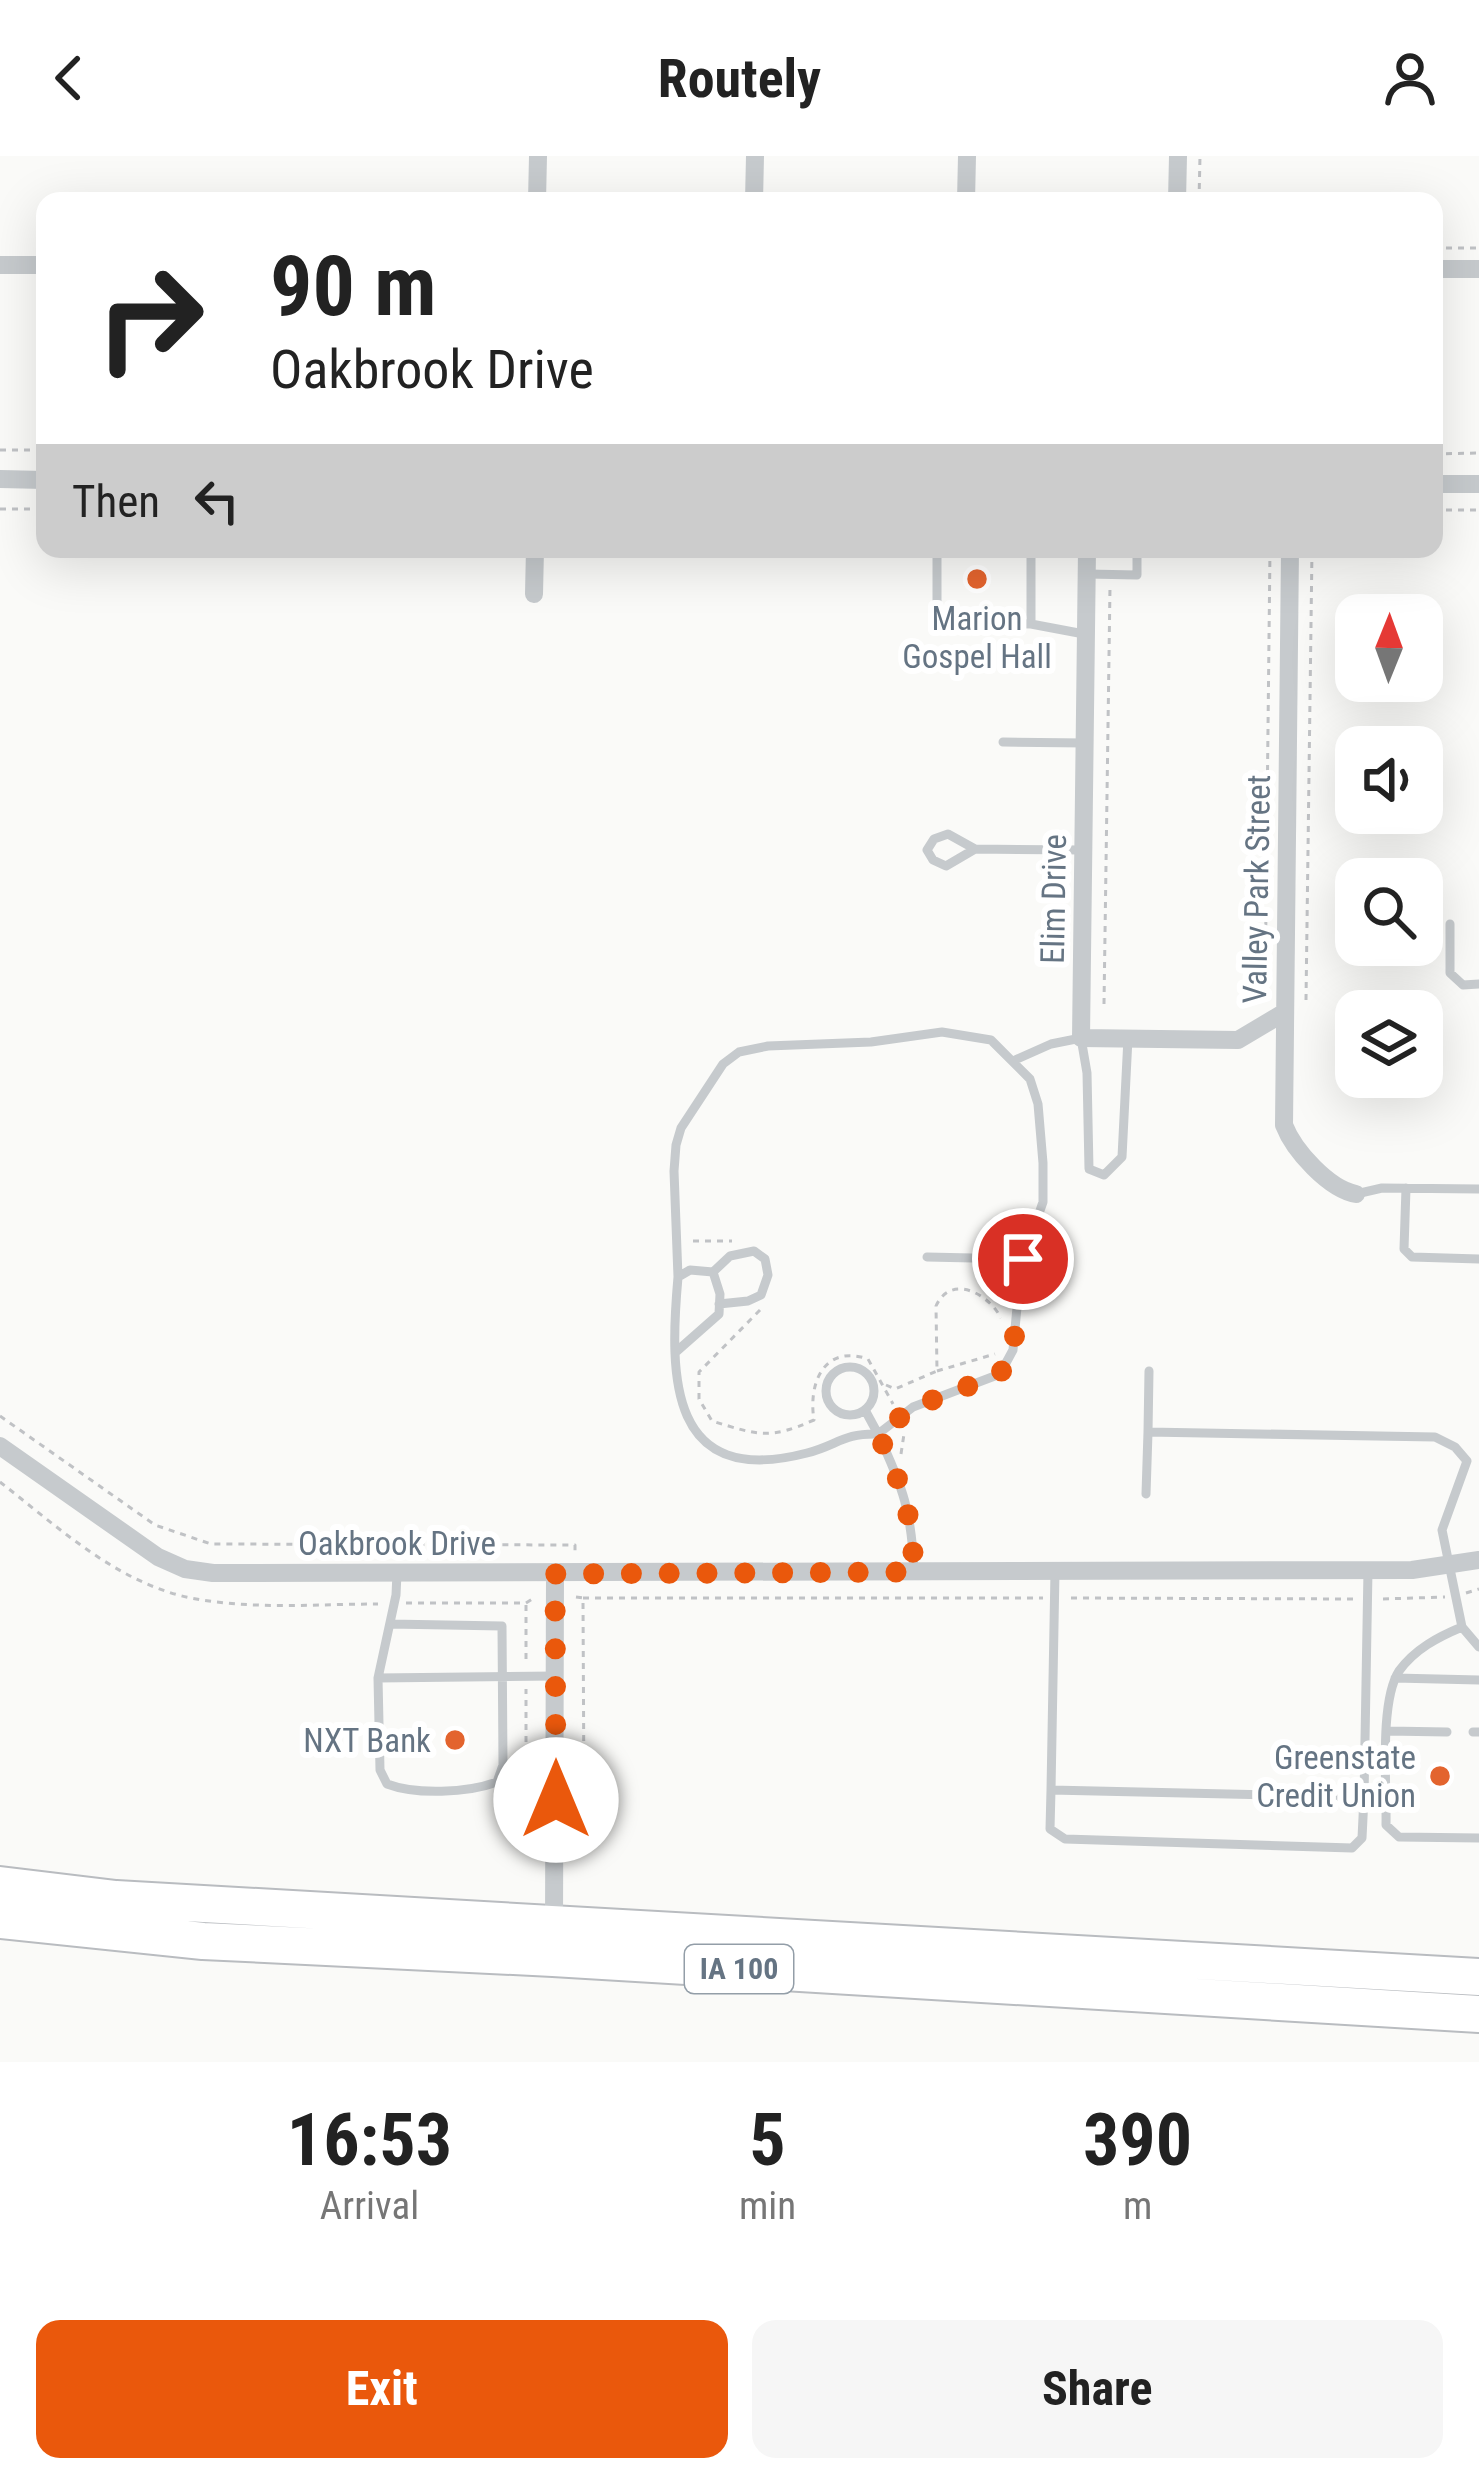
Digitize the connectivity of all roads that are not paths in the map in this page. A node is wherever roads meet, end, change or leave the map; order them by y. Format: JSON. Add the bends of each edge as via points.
{"nodes":[{"id":1,"x":538,"y":156,"type":"edge"},
{"id":2,"x":755,"y":156,"type":"edge"},
{"id":3,"x":967,"y":156,"type":"edge"},
{"id":4,"x":1178,"y":156,"type":"edge"},
{"id":5,"x":537,"y":192,"type":"edge"},
{"id":6,"x":754,"y":192,"type":"edge"},
{"id":7,"x":966,"y":192,"type":"edge"},
{"id":8,"x":1177,"y":192,"type":"edge"},
{"id":9,"x":0,"y":265,"type":"edge"},
{"id":10,"x":36,"y":265,"type":"edge"},
{"id":11,"x":1443,"y":269,"type":"edge"},
{"id":12,"x":1479,"y":269,"type":"edge"},
{"id":13,"x":0,"y":479,"type":"edge"},
{"id":14,"x":36,"y":479,"type":"edge"},
{"id":15,"x":1443,"y":484,"type":"edge"},
{"id":16,"x":1479,"y":484,"type":"edge"},
{"id":17,"x":535,"y":558,"type":"edge"},
{"id":18,"x":937,"y":558,"type":"edge"},
{"id":19,"x":1031,"y":558,"type":"edge"},
{"id":20,"x":1087,"y":558,"type":"edge"},
{"id":21,"x":1137,"y":558,"type":"edge"},
{"id":22,"x":1290,"y":558,"type":"edge"},
{"id":23,"x":1087,"y":574,"type":"junction"},
{"id":24,"x":534,"y":594,"type":"dead end"},
{"id":25,"x":1031,"y":624,"type":"junction"},
{"id":26,"x":1086,"y":635,"type":"junction"},
{"id":27,"x":1004,"y":742,"type":"dead end"},
{"id":28,"x":1084,"y":743,"type":"junction"},
{"id":29,"x":975,"y":849,"type":"junction"},
{"id":30,"x":1083,"y":850,"type":"junction"},
{"id":31,"x":1450,"y":924,"type":"dead end"},
{"id":32,"x":1479,"y":984,"type":"edge"},
{"id":33,"x":1285,"y":1012,"type":"junction"},
{"id":34,"x":1081,"y":1038,"type":"junction"},
{"id":35,"x":1128,"y":1038,"type":"junction"},
{"id":36,"x":1015,"y":1060,"type":"junction"},
{"id":37,"x":1406,"y":1188,"type":"junction"},
{"id":38,"x":1479,"y":1189,"type":"edge"},
{"id":39,"x":1356,"y":1194,"type":"joint"},
{"id":40,"x":927,"y":1258,"type":"dead end"},
{"id":41,"x":1023,"y":1259,"type":"junction"},
{"id":42,"x":1479,"y":1259,"type":"edge"},
{"id":43,"x":713,"y":1272,"type":"junction"},
{"id":44,"x":678,"y":1277,"type":"junction"},
{"id":45,"x":719,"y":1304,"type":"junction"},
{"id":46,"x":677,"y":1352,"type":"junction"},
{"id":47,"x":1149,"y":1371,"type":"dead end"},
{"id":48,"x":865,"y":1410,"type":"junction"},
{"id":49,"x":1148,"y":1432,"type":"junction"},
{"id":50,"x":878,"y":1434,"type":"junction"},
{"id":51,"x":0,"y":1446,"type":"edge"},
{"id":52,"x":1146,"y":1494,"type":"dead end"},
{"id":53,"x":1479,"y":1560,"type":"edge"},
{"id":54,"x":1447,"y":1567,"type":"junction"},
{"id":55,"x":1369,"y":1570,"type":"junction"},
{"id":56,"x":1055,"y":1571,"type":"junction"},
{"id":57,"x":914,"y":1572,"type":"junction"},
{"id":58,"x":397,"y":1573,"type":"junction"},
{"id":59,"x":555,"y":1574,"type":"junction"},
{"id":60,"x":390,"y":1624,"type":"junction"},
{"id":61,"x":1462,"y":1627,"type":"junction"},
{"id":62,"x":1479,"y":1647,"type":"edge"},
{"id":63,"x":555,"y":1676,"type":"junction"},
{"id":64,"x":503,"y":1677,"type":"junction"},
{"id":65,"x":378,"y":1678,"type":"junction"},
{"id":66,"x":1395,"y":1678,"type":"junction"},
{"id":67,"x":1479,"y":1680,"type":"edge"},
{"id":68,"x":1388,"y":1730,"type":"junction"},
{"id":69,"x":1448,"y":1732,"type":"dead end"},
{"id":70,"x":1051,"y":1790,"type":"junction"},
{"id":71,"x":1364,"y":1797,"type":"junction"},
{"id":72,"x":1479,"y":1838,"type":"edge"},
{"id":73,"x":0,"y":1885,"type":"edge"},
{"id":74,"x":0,"y":1920,"type":"edge"},
{"id":75,"x":554,"y":1941,"type":"junction"},
{"id":76,"x":1476,"y":1976,"type":"edge"},
{"id":77,"x":1479,"y":2014,"type":"edge"}],
"edges":[{"from":1,"to":5,"type":"street"},
{"from":2,"to":6,"type":"street"},
{"from":3,"to":7,"type":"street"},
{"from":4,"to":8,"type":"street"},
{"from":9,"to":10,"type":"street"},
{"from":11,"to":12,"type":"street"},
{"from":13,"to":14,"type":"street"},
{"from":15,"to":16,"type":"street"},
{"from":17,"to":24,"type":"street"},
{"from":18,"to":25,"type":"lane","via":[[937,623]]},
{"from":19,"to":25,"type":"lane"},
{"from":20,"to":23,"type":"street","name":"Elim Drive"},
{"from":21,"to":23,"type":"lane","via":[[1137,575]]},
{"from":22,"to":33,"type":"street","name":"Valley Park Street"},
{"from":23,"to":26,"type":"street","name":"Elim Drive"},
{"from":25,"to":26,"type":"lane"},
{"from":26,"to":28,"type":"street","name":"Elim Drive"},
{"from":27,"to":28,"type":"lane"},
{"from":28,"to":30,"type":"street","name":"Elim Drive"},
{"from":29,"to":29,"type":"lane","via":[[948,834],[927,850],[946,866]]},
{"from":29,"to":30,"type":"lane"},
{"from":30,"to":34,"type":"street","name":"Elim Drive"},
{"from":31,"to":32,"type":"lane","via":[[1450,974],[1463,985]]},
{"from":33,"to":35,"type":"street","via":[[1238,1040]]},
{"from":33,"to":39,"type":"street","name":"Valley Park Street","via":[[1289,1138],[1340,1191]]},
{"from":34,"to":35,"type":"street"},
{"from":34,"to":35,"type":"lane","via":[[1089,1169],[1104,1175],[1122,1157]]},
{"from":34,"to":36,"type":"lane"},
{"from":36,"to":41,"type":"lane","via":[[1038,1104],[1042,1163],[1043,1202]]},
{"from":36,"to":44,"type":"lane","via":[[991,1040],[942,1032],[739,1052],[712,1078],[676,1145]]},
{"from":37,"to":38,"type":"lane"},
{"from":37,"to":39,"type":"lane"},
{"from":37,"to":42,"type":"lane","via":[[1405,1249],[1412,1257]]},
{"from":40,"to":41,"type":"lane"},
{"from":41,"to":50,"type":"lane","via":[[1013,1350],[1000,1374],[914,1407]]},
{"from":43,"to":44,"type":"lane"},
{"from":43,"to":45,"type":"lane"},
{"from":43,"to":45,"type":"lane","via":[[739,1252],[765,1259],[761,1295]]},
{"from":44,"to":46,"type":"lane"},
{"from":45,"to":46,"type":"lane","via":[[715,1321]]},
{"from":46,"to":50,"type":"lane","via":[[678,1396],[698,1436],[742,1461],[808,1452],[851,1433]]},
{"from":47,"to":49,"type":"lane"},
{"from":48,"to":48,"type":"lane","via":[[874,1390],[868,1376],[856,1368],[834,1373],[826,1395],[834,1409]]},
{"from":48,"to":50,"type":"lane"},
{"from":49,"to":52,"type":"lane"},
{"from":49,"to":54,"type":"lane","via":[[1436,1437],[1466,1461],[1442,1530]]},
{"from":50,"to":57,"type":"lane","via":[[913,1524]]},
{"from":51,"to":58,"type":"street","name":"Oakbrook Drive","via":[[185,1569]]},
{"from":53,"to":54,"type":"street","name":"Oakbrook Drive"},
{"from":54,"to":55,"type":"street","name":"Oakbrook Drive"},
{"from":54,"to":61,"type":"lane"},
{"from":55,"to":56,"type":"street","name":"Oakbrook Drive"},
{"from":55,"to":71,"type":"lane"},
{"from":56,"to":57,"type":"street","name":"Oakbrook Drive"},
{"from":56,"to":70,"type":"lane"},
{"from":57,"to":59,"type":"street","name":"Oakbrook Drive"},
{"from":58,"to":59,"type":"street","name":"Oakbrook Drive"},
{"from":58,"to":60,"type":"lane"},
{"from":59,"to":63,"type":"street"},
{"from":60,"to":64,"type":"lane","via":[[502,1626]]},
{"from":60,"to":65,"type":"lane"},
{"from":61,"to":62,"type":"lane"},
{"from":61,"to":66,"type":"lane","via":[[1421,1648]]},
{"from":63,"to":64,"type":"lane"},
{"from":63,"to":75,"type":"street"},
{"from":64,"to":65,"type":"lane"},
{"from":64,"to":65,"type":"lane","via":[[503,1765],[496,1782],[479,1789],[387,1784]]},
{"from":66,"to":67,"type":"lane"},
{"from":66,"to":68,"type":"lane"},
{"from":68,"to":69,"type":"lane"},
{"from":68,"to":72,"type":"lane","via":[[1391,1832]]},
{"from":70,"to":71,"type":"lane"},
{"from":70,"to":71,"type":"lane","via":[[1050,1829],[1065,1840],[1352,1848],[1362,1838]]},
{"from":73,"to":75,"type":"highway","number":"IA 100"},
{"from":74,"to":75,"type":"highway","number":"IA 100","via":[[202,1941]]},
{"from":75,"to":76,"type":"highway","number":"IA 100"},
{"from":75,"to":77,"type":"highway","number":"IA 100"}]}
